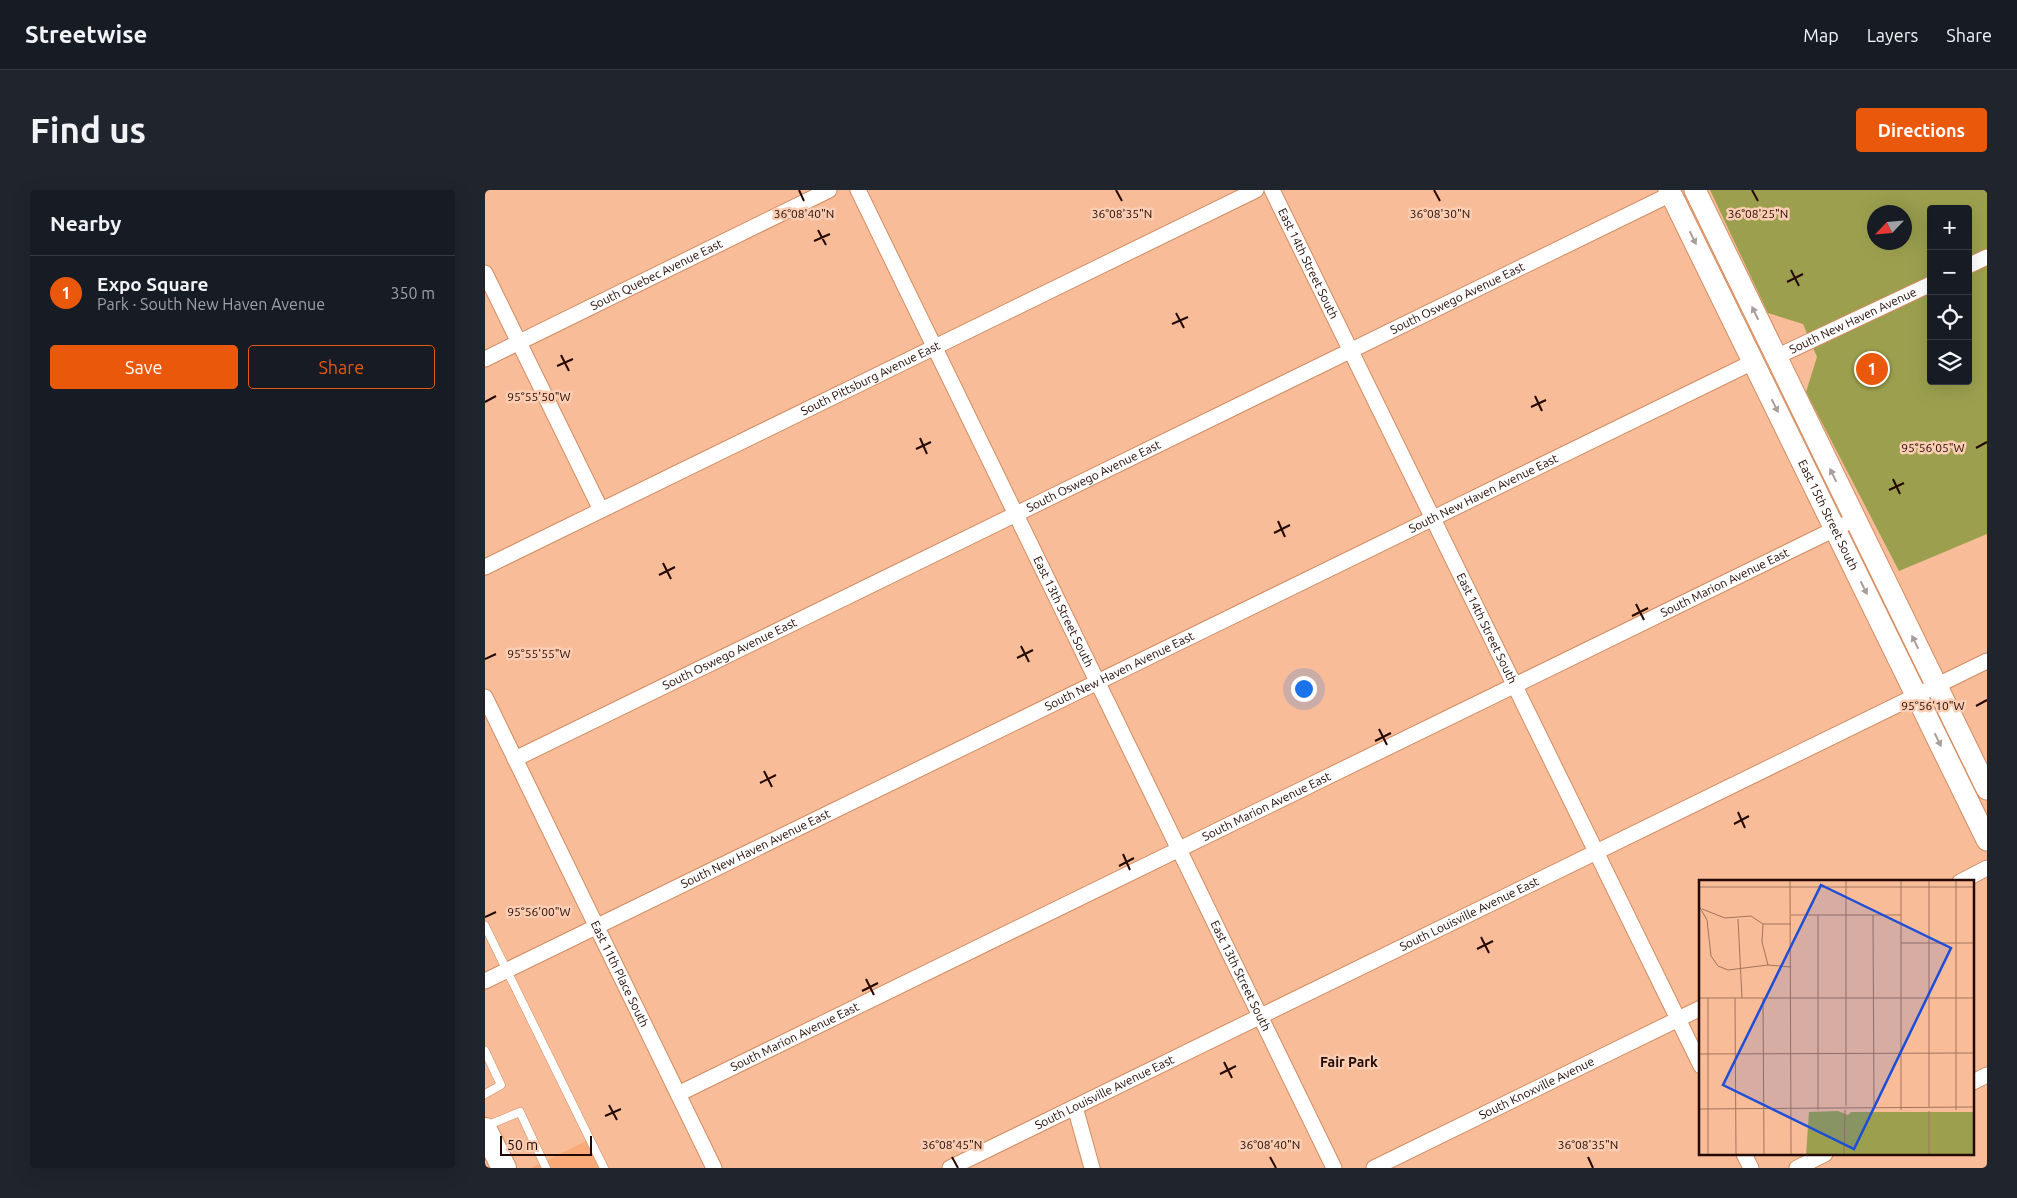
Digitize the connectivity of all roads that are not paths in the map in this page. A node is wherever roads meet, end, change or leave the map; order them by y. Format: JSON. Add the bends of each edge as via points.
{"nodes":[{"id":1,"x":829,"y":190,"type":"edge"},
{"id":2,"x":858,"y":190,"type":"edge"},
{"id":3,"x":1256,"y":190,"type":"edge"},
{"id":4,"x":1272,"y":190,"type":"edge"},
{"id":5,"x":1695,"y":190,"type":"edge"},
{"id":6,"x":1673,"y":191,"type":"edge"},
{"id":7,"x":1987,"y":257,"type":"edge"},
{"id":8,"x":1972,"y":264,"type":"edge"},
{"id":9,"x":485,"y":273,"type":"edge"},
{"id":10,"x":1927,"y":286,"type":"edge"},
{"id":11,"x":519,"y":342,"type":"junction"},
{"id":12,"x":934,"y":348,"type":"junction"},
{"id":13,"x":1351,"y":351,"type":"junction"},
{"id":14,"x":1776,"y":357,"type":"junction"},
{"id":15,"x":485,"y":359,"type":"edge"},
{"id":16,"x":1753,"y":362,"type":"junction"},
{"id":17,"x":601,"y":510,"type":"junction"},
{"id":18,"x":1015,"y":514,"type":"junction"},
{"id":19,"x":1433,"y":518,"type":"junction"},
{"id":20,"x":1855,"y":519,"type":"junction"},
{"id":21,"x":1835,"y":529,"type":"junction"},
{"id":22,"x":485,"y":567,"type":"edge"},
{"id":23,"x":1987,"y":661,"type":"edge"},
{"id":24,"x":1096,"y":681,"type":"junction"},
{"id":25,"x":1515,"y":685,"type":"junction"},
{"id":26,"x":1937,"y":686,"type":"junction"},
{"id":27,"x":1917,"y":696,"type":"junction"},
{"id":28,"x":485,"y":697,"type":"edge"},
{"id":29,"x":515,"y":759,"type":"junction"},
{"id":30,"x":1987,"y":789,"type":"edge"},
{"id":31,"x":1987,"y":840,"type":"edge"},
{"id":32,"x":1178,"y":850,"type":"junction"},
{"id":33,"x":1597,"y":852,"type":"junction"},
{"id":34,"x":1987,"y":868,"type":"edge"},
{"id":35,"x":1964,"y":880,"type":"edge"},
{"id":36,"x":485,"y":926,"type":"edge"},
{"id":37,"x":597,"y":926,"type":"junction"},
{"id":38,"x":507,"y":971,"type":"junction"},
{"id":39,"x":485,"y":981,"type":"edge"},
{"id":40,"x":1699,"y":1009,"type":"edge"},
{"id":41,"x":1259,"y":1017,"type":"junction"},
{"id":42,"x":1678,"y":1020,"type":"junction"},
{"id":43,"x":485,"y":1051,"type":"edge"},
{"id":44,"x":1699,"y":1062,"type":"edge"},
{"id":45,"x":1987,"y":1075,"type":"edge"},
{"id":46,"x":1975,"y":1081,"type":"edge"},
{"id":47,"x":485,"y":1094,"type":"edge"},
{"id":48,"x":678,"y":1094,"type":"junction"},
{"id":49,"x":1075,"y":1107,"type":"junction"},
{"id":50,"x":485,"y":1128,"type":"edge"},
{"id":51,"x":1745,"y":1156,"type":"edge"},
{"id":52,"x":1821,"y":1156,"type":"edge"},
{"id":53,"x":504,"y":1168,"type":"edge"},
{"id":54,"x":546,"y":1168,"type":"edge"},
{"id":55,"x":604,"y":1168,"type":"edge"},
{"id":56,"x":714,"y":1168,"type":"edge"},
{"id":57,"x":950,"y":1168,"type":"edge"},
{"id":58,"x":1093,"y":1168,"type":"edge"},
{"id":59,"x":1334,"y":1168,"type":"edge"},
{"id":60,"x":1374,"y":1168,"type":"edge"},
{"id":61,"x":1751,"y":1168,"type":"edge"},
{"id":62,"x":1797,"y":1168,"type":"edge"}],
"edges":[{"from":1,"to":11,"type":"street","name":"South Quebec Avenue East"},
{"from":2,"to":12,"type":"street","name":"East 13th Street South"},
{"from":3,"to":12,"type":"street","name":"South Pittsburg Avenue East"},
{"from":4,"to":13,"type":"street","name":"East 14th Street South"},
{"from":14,"to":5,"type":"main road","name":"East 15th Street South","one_way":true},
{"from":6,"to":13,"type":"street","name":"South Oswego Avenue East"},
{"from":6,"to":16,"type":"main road","name":"East 15th Street South","one_way":true},
{"from":7,"to":8,"type":"street"},
{"from":9,"to":11,"type":"street"},
{"from":10,"to":14,"type":"street","name":"South New Haven Avenue"},
{"from":11,"to":15,"type":"street","name":"South Quebec Avenue East"},
{"from":11,"to":17,"type":"street"},
{"from":12,"to":17,"type":"street","name":"South Pittsburg Avenue East"},
{"from":12,"to":18,"type":"street","name":"East 13th Street South"},
{"from":13,"to":18,"type":"street","name":"South Oswego Avenue East"},
{"from":13,"to":19,"type":"street","name":"East 14th Street South"},
{"from":14,"to":16,"type":"main road"},
{"from":20,"to":14,"type":"main road","name":"East 15th Street South","one_way":true},
{"from":16,"to":19,"type":"street","name":"South New Haven Avenue East"},
{"from":16,"to":21,"type":"main road","name":"East 15th Street South","one_way":true},
{"from":17,"to":22,"type":"street","name":"South Pittsburg Avenue East"},
{"from":18,"to":24,"type":"street","name":"East 13th Street South"},
{"from":18,"to":29,"type":"street","name":"South Oswego Avenue East"},
{"from":19,"to":24,"type":"street","name":"South New Haven Avenue East"},
{"from":19,"to":25,"type":"street","name":"East 14th Street South"},
{"from":20,"to":21,"type":"street","name":"South Marion Avenue East"},
{"from":26,"to":20,"type":"main road","name":"East 15th Street South","one_way":true},
{"from":21,"to":25,"type":"street","name":"South Marion Avenue East"},
{"from":21,"to":27,"type":"main road","name":"East 15th Street South","one_way":true},
{"from":23,"to":26,"type":"street","name":"South Louisville Avenue East"},
{"from":24,"to":32,"type":"street","name":"East 13th Street South"},
{"from":24,"to":37,"type":"street","name":"South New Haven Avenue East"},
{"from":25,"to":32,"type":"street","name":"South Marion Avenue East"},
{"from":25,"to":33,"type":"street","name":"East 14th Street South"},
{"from":26,"to":27,"type":"street","name":"South Louisville Avenue East"},
{"from":26,"to":30,"type":"main road","name":"East 15th Street South"},
{"from":27,"to":31,"type":"main road","name":"East 15th Street South","one_way":true},
{"from":27,"to":33,"type":"street","name":"South Louisville Avenue East"},
{"from":28,"to":29,"type":"street","name":"East 11th Place South"},
{"from":29,"to":37,"type":"street","name":"East 11th Place South"},
{"from":32,"to":41,"type":"street","name":"East 13th Street South"},
{"from":32,"to":48,"type":"street","name":"South Marion Avenue East"},
{"from":33,"to":41,"type":"street","name":"South Louisville Avenue East"},
{"from":33,"to":42,"type":"street","name":"East 14th Street South"},
{"from":34,"to":35,"type":"street"},
{"from":36,"to":38,"type":"lane"},
{"from":37,"to":38,"type":"street","name":"South New Haven Avenue East"},
{"from":37,"to":48,"type":"street","name":"East 11th Place South"},
{"from":38,"to":39,"type":"street","name":"South New Haven Avenue East"},
{"from":38,"to":55,"type":"lane"},
{"from":40,"to":42,"type":"street","name":"South Knoxville Avenue"},
{"from":41,"to":49,"type":"street","name":"South Louisville Avenue East"},
{"from":41,"to":59,"type":"street","name":"East 13th Street South"},
{"from":42,"to":44,"type":"street","name":"East 14th Street South"},
{"from":42,"to":60,"type":"street","name":"South Knoxville Avenue"},
{"from":43,"to":47,"type":"lane","via":[[501,1086]]},
{"from":45,"to":46,"type":"street"},
{"from":48,"to":56,"type":"street","name":"East 11th Place South"},
{"from":49,"to":57,"type":"street","name":"South Louisville Avenue East"},
{"from":49,"to":58,"type":"street"},
{"from":50,"to":53,"type":"main road"},
{"from":50,"to":54,"type":"lane","via":[[520,1112]]},
{"from":51,"to":61,"type":"street"},
{"from":52,"to":62,"type":"street"}]}
